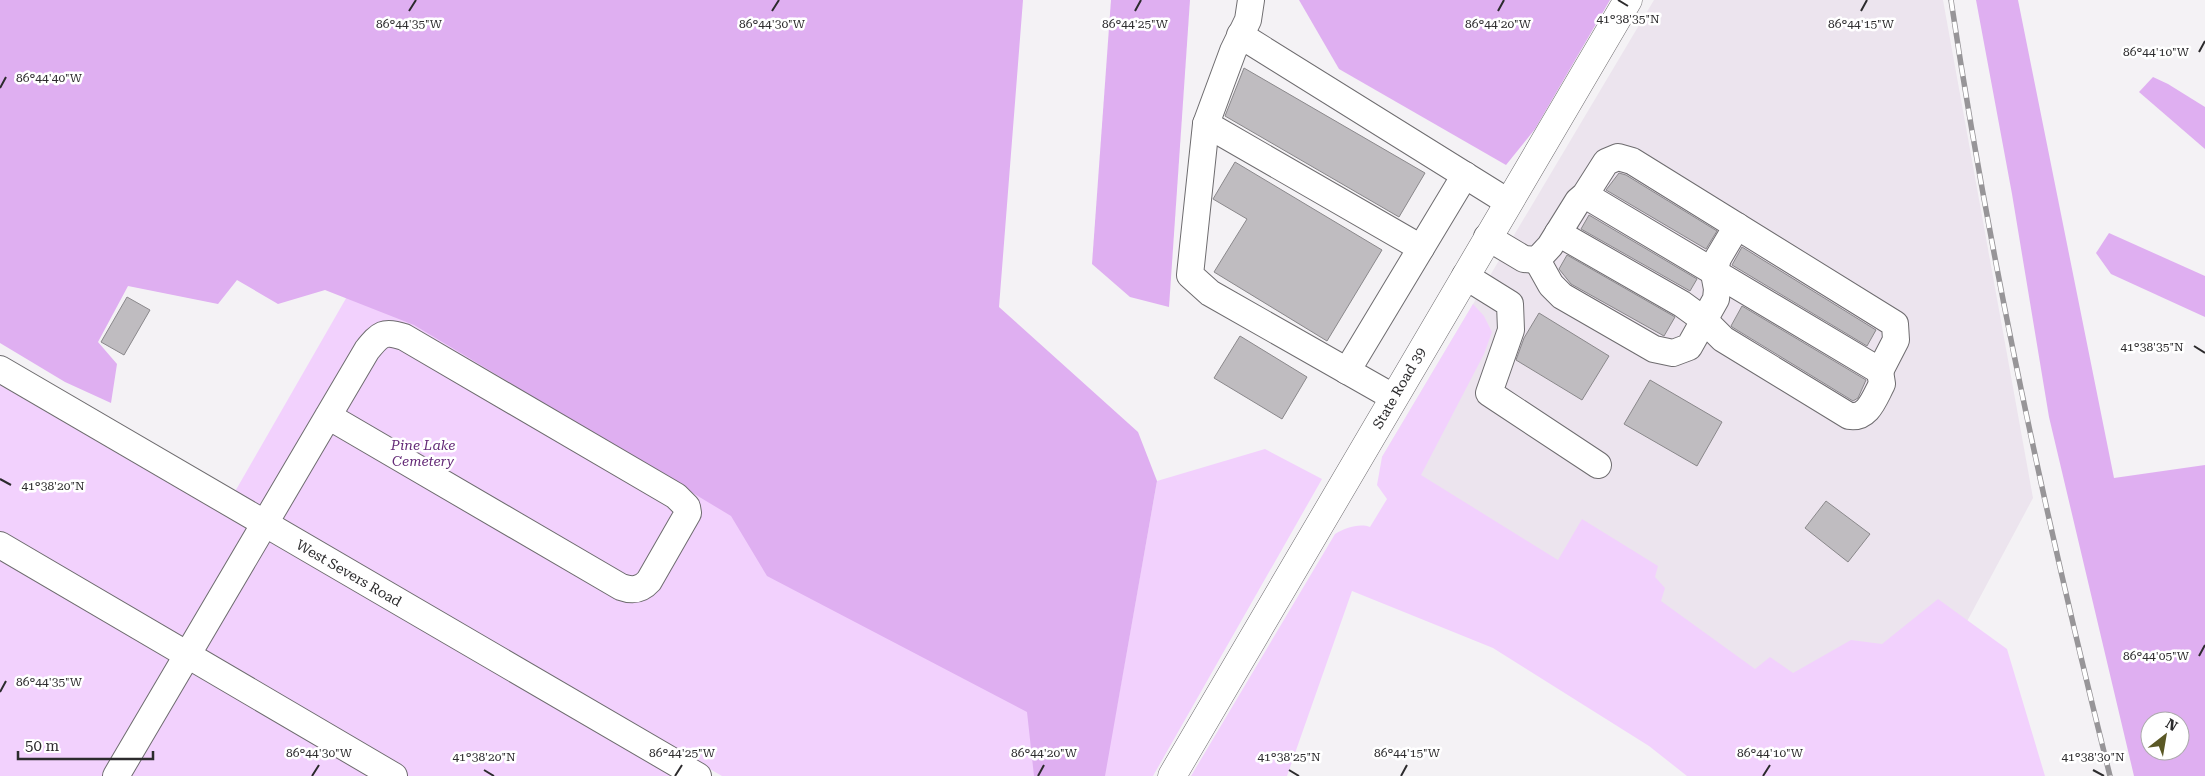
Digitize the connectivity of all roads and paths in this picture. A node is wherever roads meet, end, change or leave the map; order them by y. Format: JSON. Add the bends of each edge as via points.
{"nodes":[{"id":1,"x":1251,"y":0,"type":"edge"},
{"id":2,"x":1628,"y":0,"type":"edge"},
{"id":3,"x":1240,"y":35,"type":"junction"},
{"id":4,"x":1206,"y":124,"type":"junction"},
{"id":5,"x":1465,"y":175,"type":"junction"},
{"id":6,"x":1585,"y":195,"type":"junction"},
{"id":7,"x":1508,"y":202,"type":"junction"},
{"id":8,"x":1737,"y":226,"type":"junction"},
{"id":9,"x":1558,"y":233,"type":"junction"},
{"id":10,"x":1487,"y":237,"type":"junction"},
{"id":11,"x":1421,"y":248,"type":"junction"},
{"id":12,"x":1537,"y":260,"type":"junction"},
{"id":13,"x":1714,"y":273,"type":"junction"},
{"id":14,"x":1464,"y":276,"type":"junction"},
{"id":15,"x":1704,"y":320,"type":"junction"},
{"id":16,"x":0,"y":369,"type":"edge"},
{"id":17,"x":1347,"y":371,"type":"junction"},
{"id":18,"x":1880,"y":371,"type":"junction"},
{"id":19,"x":1393,"y":398,"type":"junction"},
{"id":20,"x":328,"y":416,"type":"junction"},
{"id":21,"x":1598,"y":465,"type":"dead end"},
{"id":22,"x":265,"y":524,"type":"junction"},
{"id":23,"x":0,"y":545,"type":"edge"},
{"id":24,"x":188,"y":655,"type":"junction"},
{"id":25,"x":116,"y":776,"type":"edge"},
{"id":26,"x":394,"y":776,"type":"edge"},
{"id":27,"x":698,"y":776,"type":"edge"},
{"id":28,"x":1172,"y":776,"type":"edge"}],
"edges":[{"from":1,"to":3,"type":"street","via":[[1248,20]]},
{"from":2,"to":7,"type":"main road","name":"State Road 39"},
{"from":3,"to":4,"type":"street"},
{"from":3,"to":5,"type":"street"},
{"from":4,"to":11,"type":"street"},
{"from":4,"to":17,"type":"street","via":[[1190,275],[1210,292]]},
{"from":5,"to":7,"type":"street"},
{"from":5,"to":11,"type":"street"},
{"from":6,"to":8,"type":"street","via":[[1606,162],[1618,157],[1632,161]]},
{"from":6,"to":9,"type":"street","via":[[1578,200]]},
{"from":6,"to":13,"type":"street"},
{"from":7,"to":10,"type":"main road","name":"State Road 39"},
{"from":8,"to":13,"type":"street","via":[[1718,258]]},
{"from":8,"to":18,"type":"street","via":[[1895,324],[1896,340]]},
{"from":9,"to":12,"type":"street"},
{"from":9,"to":15,"type":"street"},
{"from":10,"to":12,"type":"street","via":[[1524,259]]},
{"from":10,"to":14,"type":"main road","name":"State Road 39"},
{"from":11,"to":17,"type":"street"},
{"from":12,"to":15,"type":"street","via":[[1562,296],[1654,349],[1673,353],[1689,347]]},
{"from":13,"to":15,"type":"street","via":[[1716,299]]},
{"from":13,"to":18,"type":"street"},
{"from":14,"to":19,"type":"main road","name":"State Road 39"},
{"from":14,"to":21,"type":"street","via":[[1510,304],[1511,330],[1489,393]]},
{"from":15,"to":18,"type":"street","via":[[1723,339],[1849,416],[1864,414],[1882,384]]},
{"from":16,"to":22,"type":"street","name":"West Severs Road"},
{"from":17,"to":19,"type":"street"},
{"from":19,"to":28,"type":"main road","name":"State Road 39"},
{"from":20,"to":20,"type":"street","via":[[367,350],[378,336],[392,333],[404,337],[676,496],[687,507],[688,514],[649,582],[644,587],[630,590]]},
{"from":20,"to":22,"type":"street"},
{"from":22,"to":24,"type":"street"},
{"from":22,"to":27,"type":"street","name":"West Severs Road"},
{"from":23,"to":24,"type":"street"},
{"from":24,"to":25,"type":"street"},
{"from":24,"to":26,"type":"street"}]}
